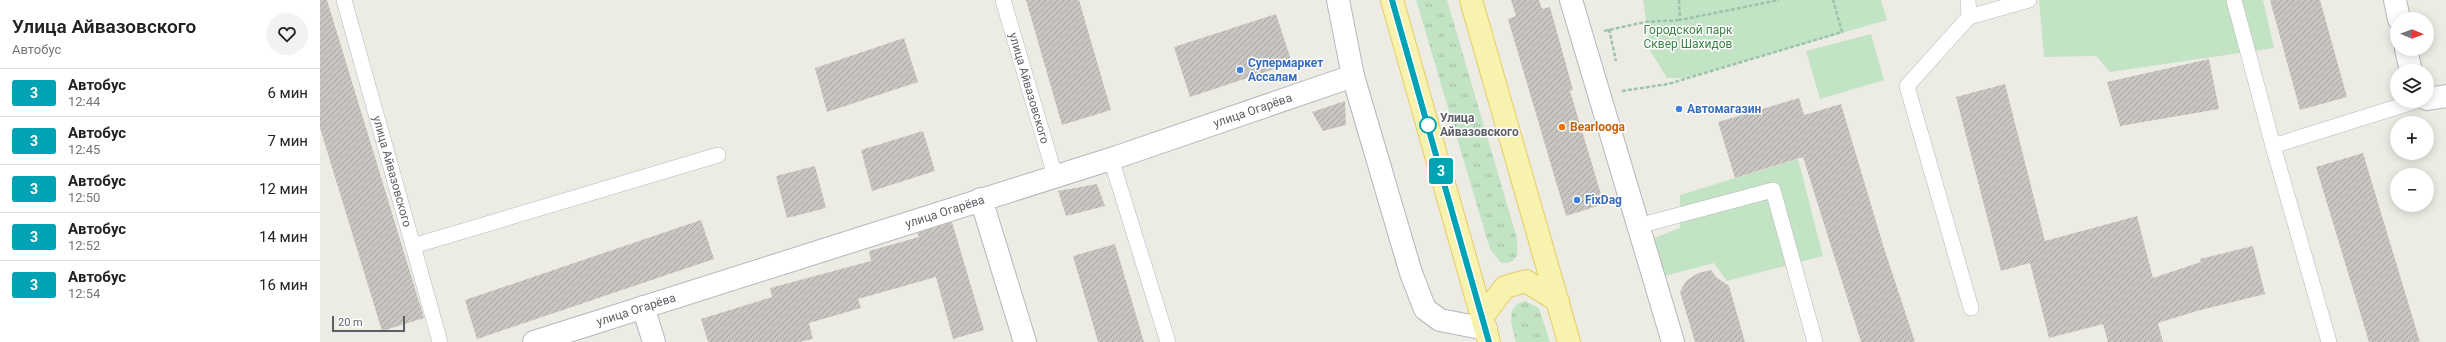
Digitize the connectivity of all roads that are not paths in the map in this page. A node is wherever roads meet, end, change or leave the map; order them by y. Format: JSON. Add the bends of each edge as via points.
{"nodes":[{"id":1,"x":344,"y":0,"type":"edge"},
{"id":2,"x":1003,"y":0,"type":"edge"},
{"id":3,"x":1338,"y":0,"type":"edge"},
{"id":4,"x":1392,"y":0,"type":"edge"},
{"id":5,"x":1471,"y":0,"type":"edge"},
{"id":6,"x":1571,"y":0,"type":"edge"},
{"id":7,"x":1968,"y":0,"type":"edge"},
{"id":8,"x":2029,"y":0,"type":"edge"},
{"id":9,"x":2234,"y":0,"type":"edge"},
{"id":10,"x":2395,"y":0,"type":"edge"},
{"id":11,"x":2398,"y":12,"type":"edge"},
{"id":12,"x":1969,"y":17,"type":"junction"},
{"id":13,"x":1353,"y":76,"type":"junction"},
{"id":14,"x":2446,"y":96,"type":"edge"},
{"id":15,"x":2434,"y":98,"type":"edge"},
{"id":16,"x":2394,"y":108,"type":"edge"},
{"id":17,"x":2273,"y":146,"type":"junction"},
{"id":18,"x":718,"y":155,"type":"dead end"},
{"id":19,"x":1111,"y":159,"type":"junction"},
{"id":20,"x":1056,"y":176,"type":"junction"},
{"id":21,"x":981,"y":199,"type":"junction"},
{"id":22,"x":1638,"y":226,"type":"junction"},
{"id":23,"x":413,"y":246,"type":"junction"},
{"id":24,"x":1558,"y":301,"type":"junction"},
{"id":25,"x":643,"y":307,"type":"junction"},
{"id":26,"x":1971,"y":308,"type":"dead end"},
{"id":27,"x":1486,"y":330,"type":"edge"},
{"id":28,"x":440,"y":342,"type":"edge"},
{"id":29,"x":534,"y":342,"type":"edge"},
{"id":30,"x":654,"y":342,"type":"edge"},
{"id":31,"x":1025,"y":342,"type":"edge"},
{"id":32,"x":1168,"y":342,"type":"edge"},
{"id":33,"x":1569,"y":342,"type":"edge"},
{"id":34,"x":1673,"y":342,"type":"edge"},
{"id":35,"x":1815,"y":342,"type":"edge"},
{"id":36,"x":2329,"y":342,"type":"edge"}],
"edges":[{"from":1,"to":23,"type":"lane","name":"улица Айвазовского"},
{"from":2,"to":20,"type":"lane","name":"улица Айвазовского"},
{"from":3,"to":13,"type":"street"},
{"from":4,"to":27,"type":"main road"},
{"from":5,"to":24,"type":"main road"},
{"from":6,"to":22,"type":"street"},
{"from":7,"to":12,"type":"lane"},
{"from":8,"to":12,"type":"lane"},
{"from":9,"to":17,"type":"lane"},
{"from":10,"to":11,"type":"street"},
{"from":12,"to":26,"type":"lane","via":[[1907,86]]},
{"from":13,"to":19,"type":"street","name":"улица Огарёва"},
{"from":13,"to":27,"type":"street","via":[[1411,273],[1425,309],[1440,320]]},
{"from":14,"to":15,"type":"street"},
{"from":16,"to":17,"type":"lane"},
{"from":17,"to":36,"type":"lane"},
{"from":18,"to":23,"type":"lane"},
{"from":19,"to":20,"type":"street","name":"улица Огарёва"},
{"from":19,"to":32,"type":"lane"},
{"from":20,"to":21,"type":"street","name":"улица Огарёва"},
{"from":21,"to":25,"type":"street","name":"улица Огарёва"},
{"from":21,"to":31,"type":"street"},
{"from":22,"to":34,"type":"street"},
{"from":22,"to":35,"type":"lane","via":[[1773,190]]},
{"from":23,"to":28,"type":"lane","name":"улица Айвазовского"},
{"from":24,"to":27,"type":"main road","via":[[1526,281],[1505,287]]},
{"from":24,"to":33,"type":"main road"},
{"from":25,"to":29,"type":"street","name":"улица Огарёва"},
{"from":25,"to":30,"type":"street"}]}
